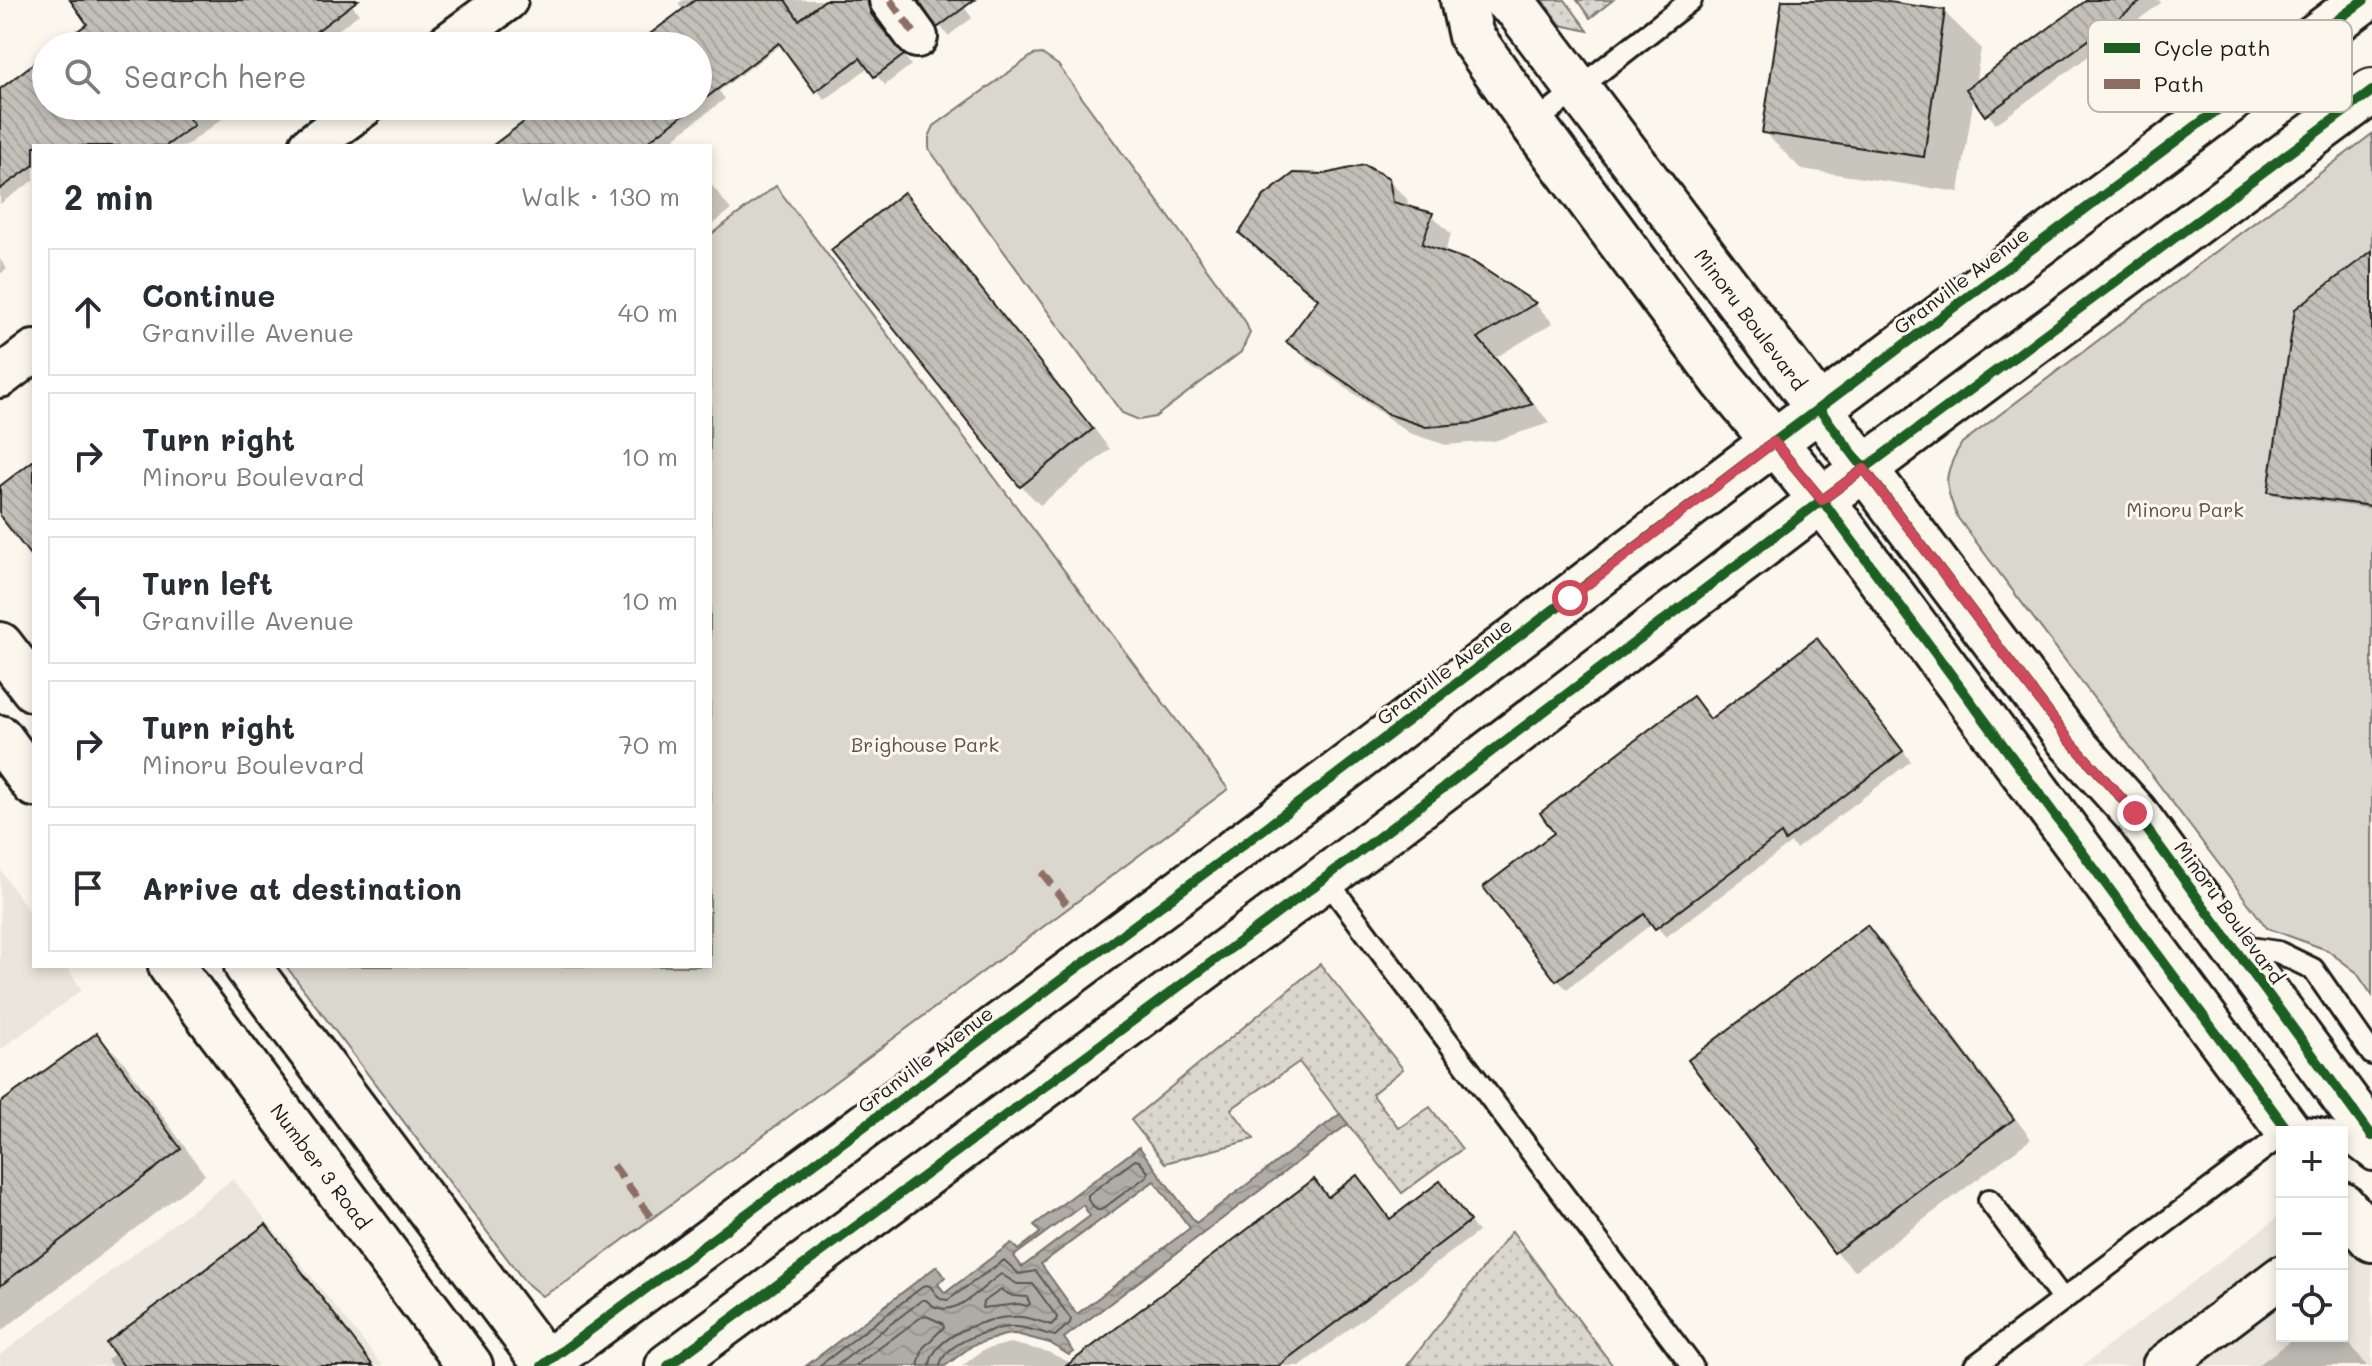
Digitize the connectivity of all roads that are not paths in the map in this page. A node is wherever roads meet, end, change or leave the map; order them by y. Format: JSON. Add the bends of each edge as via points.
{"nodes":[{"id":1,"x":507,"y":0,"type":"edge"},
{"id":2,"x":890,"y":0,"type":"edge"},
{"id":3,"x":1463,"y":0,"type":"edge"},
{"id":4,"x":1506,"y":0,"type":"edge"},
{"id":5,"x":1691,"y":0,"type":"edge"},
{"id":6,"x":2364,"y":0,"type":"edge"},
{"id":7,"x":2337,"y":20,"type":"edge"},
{"id":8,"x":464,"y":32,"type":"edge"},
{"id":9,"x":917,"y":37,"type":"dead end"},
{"id":10,"x":1579,"y":90,"type":"junction"},
{"id":11,"x":2372,"y":91,"type":"edge"},
{"id":12,"x":2352,"y":106,"type":"edge"},
{"id":13,"x":2215,"y":112,"type":"edge"},
{"id":14,"x":2344,"y":112,"type":"edge"},
{"id":15,"x":345,"y":120,"type":"edge"},
{"id":16,"x":1533,"y":124,"type":"junction"},
{"id":17,"x":313,"y":144,"type":"edge"},
{"id":18,"x":32,"y":353,"type":"edge"},
{"id":19,"x":0,"y":377,"type":"edge"},
{"id":20,"x":1819,"y":409,"type":"junction"},
{"id":21,"x":1774,"y":442,"type":"junction"},
{"id":22,"x":1864,"y":469,"type":"junction"},
{"id":23,"x":1822,"y":500,"type":"junction"},
{"id":24,"x":0,"y":645,"type":"edge"},
{"id":25,"x":32,"y":686,"type":"edge"},
{"id":26,"x":0,"y":738,"type":"edge"},
{"id":27,"x":32,"y":781,"type":"edge"},
{"id":28,"x":1325,"y":878,"type":"junction"},
{"id":29,"x":2232,"y":946,"type":"junction"},
{"id":30,"x":172,"y":968,"type":"edge"},
{"id":31,"x":248,"y":968,"type":"edge"},
{"id":32,"x":2372,"y":1054,"type":"edge"},
{"id":33,"x":2282,"y":1126,"type":"edge"},
{"id":34,"x":2372,"y":1136,"type":"edge"},
{"id":35,"x":2276,"y":1140,"type":"edge"},
{"id":36,"x":2348,"y":1142,"type":"edge"},
{"id":37,"x":2372,"y":1160,"type":"edge"},
{"id":38,"x":1989,"y":1200,"type":"dead end"},
{"id":39,"x":2276,"y":1281,"type":"edge"},
{"id":40,"x":2063,"y":1300,"type":"junction"},
{"id":41,"x":545,"y":1365,"type":"edge"},
{"id":42,"x":470,"y":1366,"type":"edge"},
{"id":43,"x":668,"y":1366,"type":"edge"},
{"id":44,"x":1692,"y":1366,"type":"edge"},
{"id":45,"x":1975,"y":1366,"type":"edge"},
{"id":46,"x":2163,"y":1366,"type":"edge"}],
"edges":[{"from":1,"to":8,"type":"street"},
{"from":2,"to":9,"type":"street"},
{"from":3,"to":16,"type":"main road","via":[[1471,36]]},
{"from":4,"to":10,"type":"main road","name":"Minoru Boulevard"},
{"from":5,"to":10,"type":"lane"},
{"from":6,"to":7,"type":"main road","name":"Granville Avenue"},
{"from":10,"to":16,"type":"lane"},
{"from":10,"to":20,"type":"main road","name":"Minoru Boulevard"},
{"from":11,"to":12,"type":"main road"},
{"from":13,"to":20,"type":"main road","name":"Granville Avenue"},
{"from":14,"to":22,"type":"main road"},
{"from":15,"to":17,"type":"street"},
{"from":16,"to":21,"type":"main road"},
{"from":18,"to":19,"type":"street"},
{"from":20,"to":21,"type":"main road","name":"Granville Avenue"},
{"from":20,"to":22,"type":"main road","name":"Minoru Boulevard"},
{"from":21,"to":23,"type":"main road"},
{"from":21,"to":41,"type":"main road","name":"Granville Avenue"},
{"from":22,"to":23,"type":"main road"},
{"from":22,"to":29,"type":"main road","name":"Minoru Boulevard","via":[[2070,741],[2135,813]]},
{"from":23,"to":28,"type":"main road"},
{"from":23,"to":33,"type":"main road"},
{"from":24,"to":25,"type":"main road"},
{"from":26,"to":27,"type":"main road"},
{"from":28,"to":43,"type":"main road"},
{"from":28,"to":44,"type":"lane"},
{"from":29,"to":32,"type":"lane","via":[[2278,952],[2313,969]]},
{"from":29,"to":34,"type":"main road","name":"Minoru Boulevard"},
{"from":30,"to":42,"type":"main road","name":"Number 3 Road"},
{"from":31,"to":41,"type":"main road"},
{"from":35,"to":40,"type":"lane"},
{"from":36,"to":37,"type":"lane"},
{"from":38,"to":40,"type":"lane"},
{"from":39,"to":46,"type":"street"},
{"from":40,"to":45,"type":"lane"}]}
